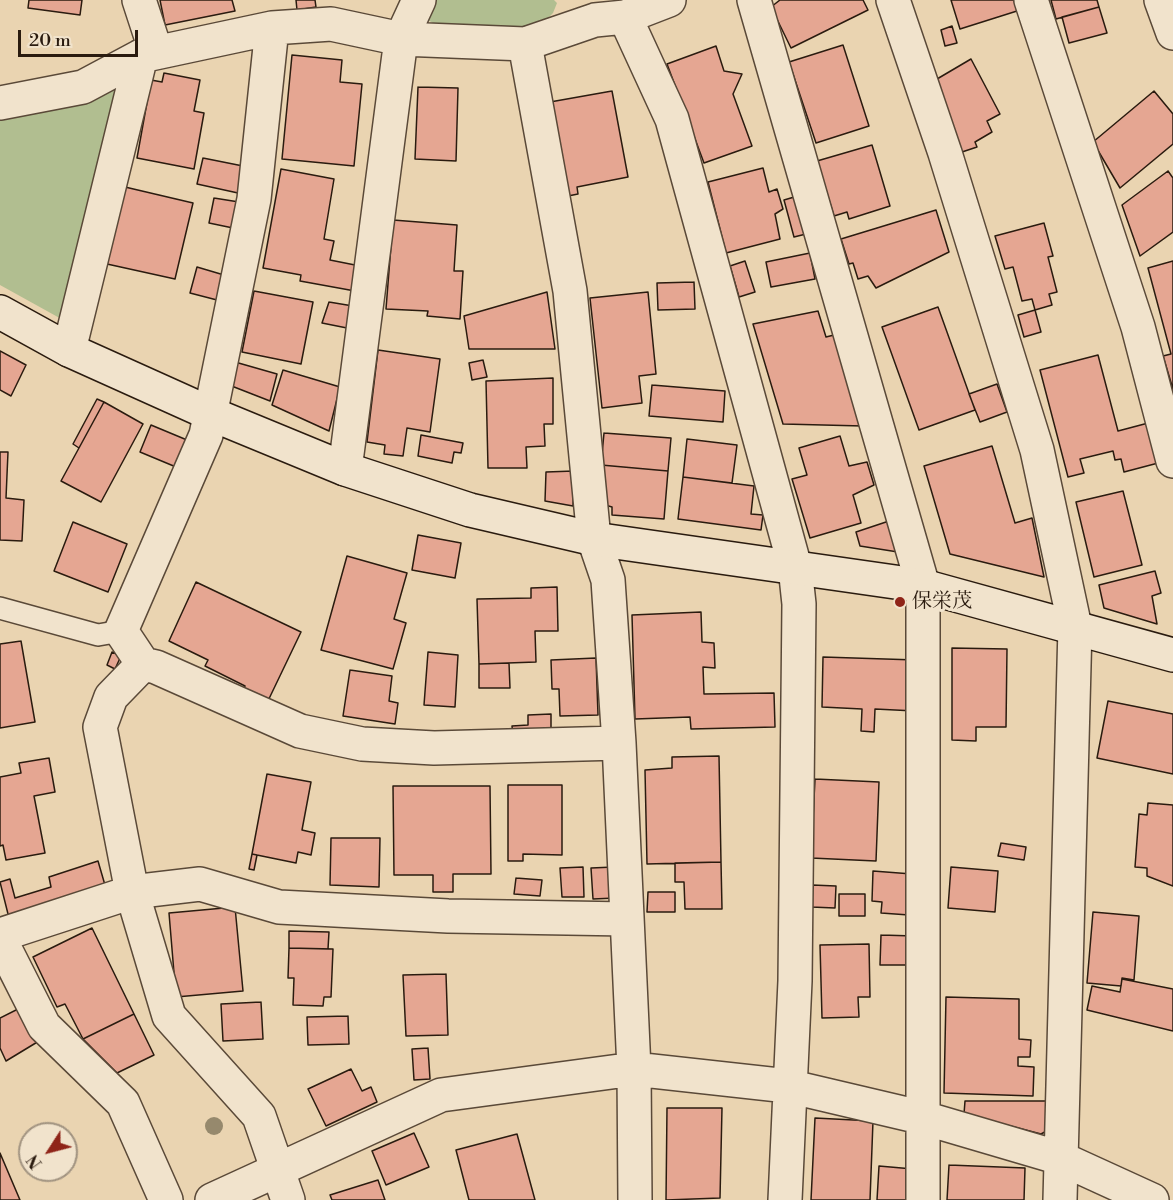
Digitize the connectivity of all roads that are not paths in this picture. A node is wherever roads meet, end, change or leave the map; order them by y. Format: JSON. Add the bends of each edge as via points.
{"nodes":[{"id":1,"x":139,"y":0,"type":"edge"},
{"id":2,"x":419,"y":0,"type":"edge"},
{"id":3,"x":669,"y":0,"type":"edge"},
{"id":4,"x":754,"y":0,"type":"edge"},
{"id":5,"x":893,"y":0,"type":"edge"},
{"id":6,"x":1031,"y":0,"type":"edge"},
{"id":7,"x":1161,"y":0,"type":"edge"},
{"id":8,"x":332,"y":12,"type":"edge"},
{"id":9,"x":600,"y":12,"type":"edge"},
{"id":10,"x":272,"y":28,"type":"junction"},
{"id":11,"x":1173,"y":33,"type":"edge"},
{"id":12,"x":401,"y":39,"type":"junction"},
{"id":13,"x":525,"y":44,"type":"junction"},
{"id":14,"x":148,"y":54,"type":"junction"},
{"id":15,"x":0,"y":103,"type":"edge"},
{"id":16,"x":0,"y":312,"type":"edge"},
{"id":17,"x":69,"y":350,"type":"junction"},
{"id":18,"x":209,"y":413,"type":"junction"},
{"id":19,"x":1173,"y":461,"type":"edge"},
{"id":20,"x":345,"y":469,"type":"junction"},
{"id":21,"x":594,"y":539,"type":"junction"},
{"id":22,"x":795,"y":567,"type":"junction"},
{"id":23,"x":923,"y":586,"type":"junction"},
{"id":24,"x":0,"y":608,"type":"edge"},
{"id":25,"x":1075,"y":627,"type":"junction"},
{"id":26,"x":121,"y":632,"type":"junction"},
{"id":27,"x":1173,"y":655,"type":"edge"},
{"id":28,"x":143,"y":664,"type":"junction"},
{"id":29,"x":619,"y":743,"type":"junction"},
{"id":30,"x":132,"y":892,"type":"junction"},
{"id":31,"x":627,"y":920,"type":"junction"},
{"id":32,"x":0,"y":937,"type":"edge"},
{"id":33,"x":634,"y":1069,"type":"junction"},
{"id":34,"x":788,"y":1086,"type":"junction"},
{"id":35,"x":924,"y":1118,"type":"junction"},
{"id":36,"x":1060,"y":1158,"type":"junction"},
{"id":37,"x":284,"y":1185,"type":"edge"},
{"id":38,"x":166,"y":1200,"type":"edge"},
{"id":39,"x":212,"y":1200,"type":"edge"},
{"id":40,"x":636,"y":1200,"type":"edge"},
{"id":41,"x":785,"y":1200,"type":"edge"},
{"id":42,"x":923,"y":1200,"type":"edge"},
{"id":43,"x":1060,"y":1200,"type":"edge"},
{"id":44,"x":1152,"y":1200,"type":"edge"}],
"edges":[{"from":1,"to":14,"type":"street"},
{"from":2,"to":12,"type":"street"},
{"from":3,"to":9,"type":"street"},
{"from":4,"to":23,"type":"street"},
{"from":5,"to":25,"type":"street","via":[[1037,450]]},
{"from":6,"to":19,"type":"street","via":[[1137,327]]},
{"from":7,"to":11,"type":"street"},
{"from":8,"to":10,"type":"street"},
{"from":8,"to":12,"type":"street"},
{"from":9,"to":13,"type":"street"},
{"from":9,"to":22,"type":"street","via":[[672,119]]},
{"from":10,"to":14,"type":"street"},
{"from":10,"to":18,"type":"street","via":[[254,199]]},
{"from":12,"to":13,"type":"street"},
{"from":12,"to":20,"type":"street"},
{"from":13,"to":21,"type":"street","via":[[570,291]]},
{"from":14,"to":15,"type":"street","via":[[83,87]]},
{"from":14,"to":17,"type":"street"},
{"from":16,"to":17,"type":"street"},
{"from":17,"to":18,"type":"street"},
{"from":18,"to":20,"type":"street"},
{"from":18,"to":26,"type":"street","via":[[206,435]]},
{"from":20,"to":21,"type":"street","via":[[470,510]]},
{"from":21,"to":22,"type":"street"},
{"from":21,"to":29,"type":"street","via":[[608,580]]},
{"from":22,"to":23,"type":"street"},
{"from":22,"to":34,"type":"street","via":[[799,616],[795,981]]},
{"from":23,"to":25,"type":"street"},
{"from":23,"to":35,"type":"street"},
{"from":24,"to":26,"type":"lane","via":[[98,635]]},
{"from":25,"to":27,"type":"street"},
{"from":25,"to":36,"type":"street"},
{"from":26,"to":28,"type":"street"},
{"from":28,"to":29,"type":"street","via":[[300,731],[362,744],[434,748]]},
{"from":28,"to":30,"type":"street","via":[[111,697],[100,727]]},
{"from":29,"to":31,"type":"street"},
{"from":30,"to":31,"type":"street","via":[[200,884],[279,907]]},
{"from":30,"to":32,"type":"street"},
{"from":30,"to":37,"type":"street","via":[[169,1016],[259,1116]]},
{"from":31,"to":33,"type":"street"},
{"from":32,"to":38,"type":"street","via":[[44,1026],[123,1103]]},
{"from":33,"to":34,"type":"street"},
{"from":33,"to":37,"type":"street","via":[[441,1095]]},
{"from":33,"to":40,"type":"street"},
{"from":34,"to":35,"type":"street"},
{"from":34,"to":41,"type":"street"},
{"from":35,"to":36,"type":"street"},
{"from":35,"to":42,"type":"street"},
{"from":36,"to":43,"type":"street"},
{"from":36,"to":44,"type":"street"},
{"from":37,"to":39,"type":"street"}]}
